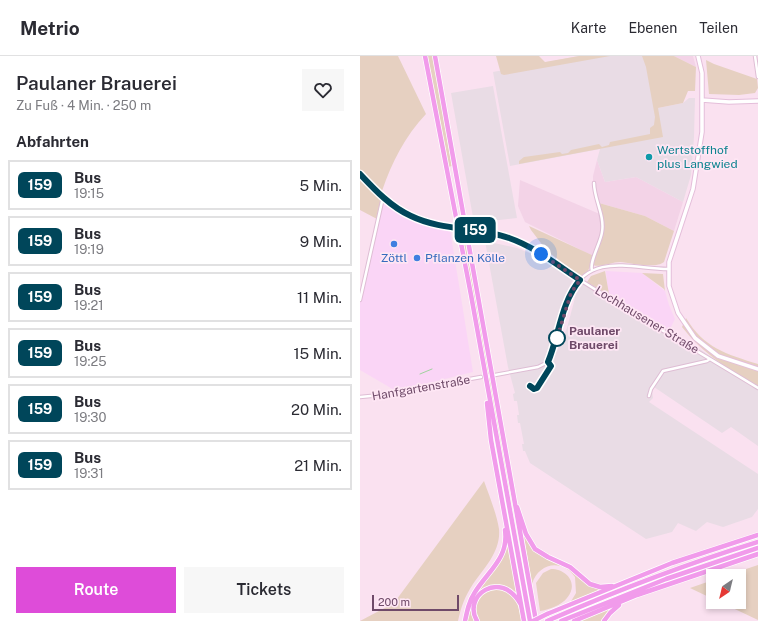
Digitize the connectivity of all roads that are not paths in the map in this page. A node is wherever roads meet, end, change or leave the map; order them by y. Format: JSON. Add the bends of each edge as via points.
{"nodes":[{"id":1,"x":425,"y":56,"type":"edge"},
{"id":2,"x":435,"y":56,"type":"edge"},
{"id":3,"x":698,"y":56,"type":"edge"},
{"id":4,"x":755,"y":56,"type":"edge"},
{"id":5,"x":758,"y":77,"type":"edge"},
{"id":6,"x":702,"y":100,"type":"junction"},
{"id":7,"x":758,"y":101,"type":"edge"},
{"id":8,"x":360,"y":174,"type":"edge"},
{"id":9,"x":594,"y":183,"type":"dead end"},
{"id":10,"x":383,"y":197,"type":"junction"},
{"id":11,"x":454,"y":227,"type":"dead end"},
{"id":12,"x":468,"y":229,"type":"dead end"},
{"id":13,"x":668,"y":269,"type":"junction"},
{"id":14,"x":592,"y":270,"type":"junction"},
{"id":15,"x":580,"y":280,"type":"junction"},
{"id":16,"x":360,"y":300,"type":"edge"},
{"id":17,"x":710,"y":359,"type":"junction"},
{"id":18,"x":548,"y":362,"type":"junction"},
{"id":19,"x":551,"y":366,"type":"dead end"},
{"id":20,"x":758,"y":369,"type":"edge"},
{"id":21,"x":495,"y":375,"type":"dead end"},
{"id":22,"x":482,"y":377,"type":"dead end"},
{"id":23,"x":758,"y":388,"type":"edge"},
{"id":24,"x":488,"y":394,"type":"junction"},
{"id":25,"x":649,"y":396,"type":"dead end"},
{"id":26,"x":360,"y":397,"type":"edge"},
{"id":27,"x":513,"y":496,"type":"junction"},
{"id":28,"x":506,"y":521,"type":"junction"},
{"id":29,"x":758,"y":536,"type":"edge"},
{"id":30,"x":758,"y":542,"type":"edge"},
{"id":31,"x":758,"y":548,"type":"edge"},
{"id":32,"x":758,"y":554,"type":"edge"},
{"id":33,"x":618,"y":585,"type":"junction"},
{"id":34,"x":637,"y":595,"type":"junction"},
{"id":35,"x":522,"y":606,"type":"junction"},
{"id":36,"x":465,"y":621,"type":"edge"},
{"id":37,"x":477,"y":621,"type":"edge"},
{"id":38,"x":524,"y":621,"type":"edge"},
{"id":39,"x":530,"y":621,"type":"edge"},
{"id":40,"x":533,"y":621,"type":"edge"},
{"id":41,"x":536,"y":621,"type":"edge"},
{"id":42,"x":548,"y":621,"type":"edge"},
{"id":43,"x":561,"y":621,"type":"edge"},
{"id":44,"x":574,"y":621,"type":"edge"},
{"id":45,"x":604,"y":621,"type":"edge"}],
"edges":[{"from":1,"to":24,"type":"highway"},
{"from":2,"to":27,"type":"highway"},
{"from":3,"to":6,"type":"main road","via":[[702,73]]},
{"from":4,"to":5,"type":"street"},
{"from":6,"to":7,"type":"main road"},
{"from":6,"to":13,"type":"main road","via":[[702,132],[695,180]]},
{"from":8,"to":10,"type":"main road"},
{"from":9,"to":14,"type":"street","via":[[603,228],[591,264]]},
{"from":10,"to":11,"type":"main road","via":[[412,217]]},
{"from":10,"to":16,"type":"street"},
{"from":12,"to":15,"type":"main road","name":"Lochhausener Straße","via":[[520,242]]},
{"from":13,"to":14,"type":"street","via":[[614,265]]},
{"from":13,"to":20,"type":"main road","via":[[674,305],[686,328],[695,338],[718,356]]},
{"from":14,"to":15,"type":"street"},
{"from":15,"to":17,"type":"street","name":"Lochhausener Straße"},
{"from":15,"to":18,"type":"street","via":[[571,293]]},
{"from":17,"to":23,"type":"street","name":"Lochhausener Straße"},
{"from":17,"to":25,"type":"street","via":[[663,371]]},
{"from":18,"to":19,"type":"street"},
{"from":18,"to":21,"type":"street","via":[[538,367]]},
{"from":22,"to":26,"type":"street","name":"Hanfgartenstraße"},
{"from":24,"to":28,"type":"highway","via":[[490,432]]},
{"from":24,"to":39,"type":"highway"},
{"from":27,"to":33,"type":"highway","via":[[526,534],[535,548],[570,567],[590,584],[600,587]]},
{"from":27,"to":41,"type":"highway"},
{"from":28,"to":35,"type":"highway"},
{"from":28,"to":36,"type":"highway","via":[[506,542],[503,552],[491,573],[475,592]]},
{"from":29,"to":33,"type":"highway","via":[[672,563]]},
{"from":30,"to":42,"type":"highway","via":[[674,570]]},
{"from":31,"to":43,"type":"highway","via":[[666,579]]},
{"from":32,"to":34,"type":"highway"},
{"from":33,"to":40,"type":"highway","bridge":true},
{"from":34,"to":44,"type":"highway"},
{"from":34,"to":45,"type":"highway","via":[[616,607]]},
{"from":35,"to":37,"type":"highway","via":[[511,591],[497,586],[489,588],[475,603]]},
{"from":35,"to":38,"type":"highway"}]}
